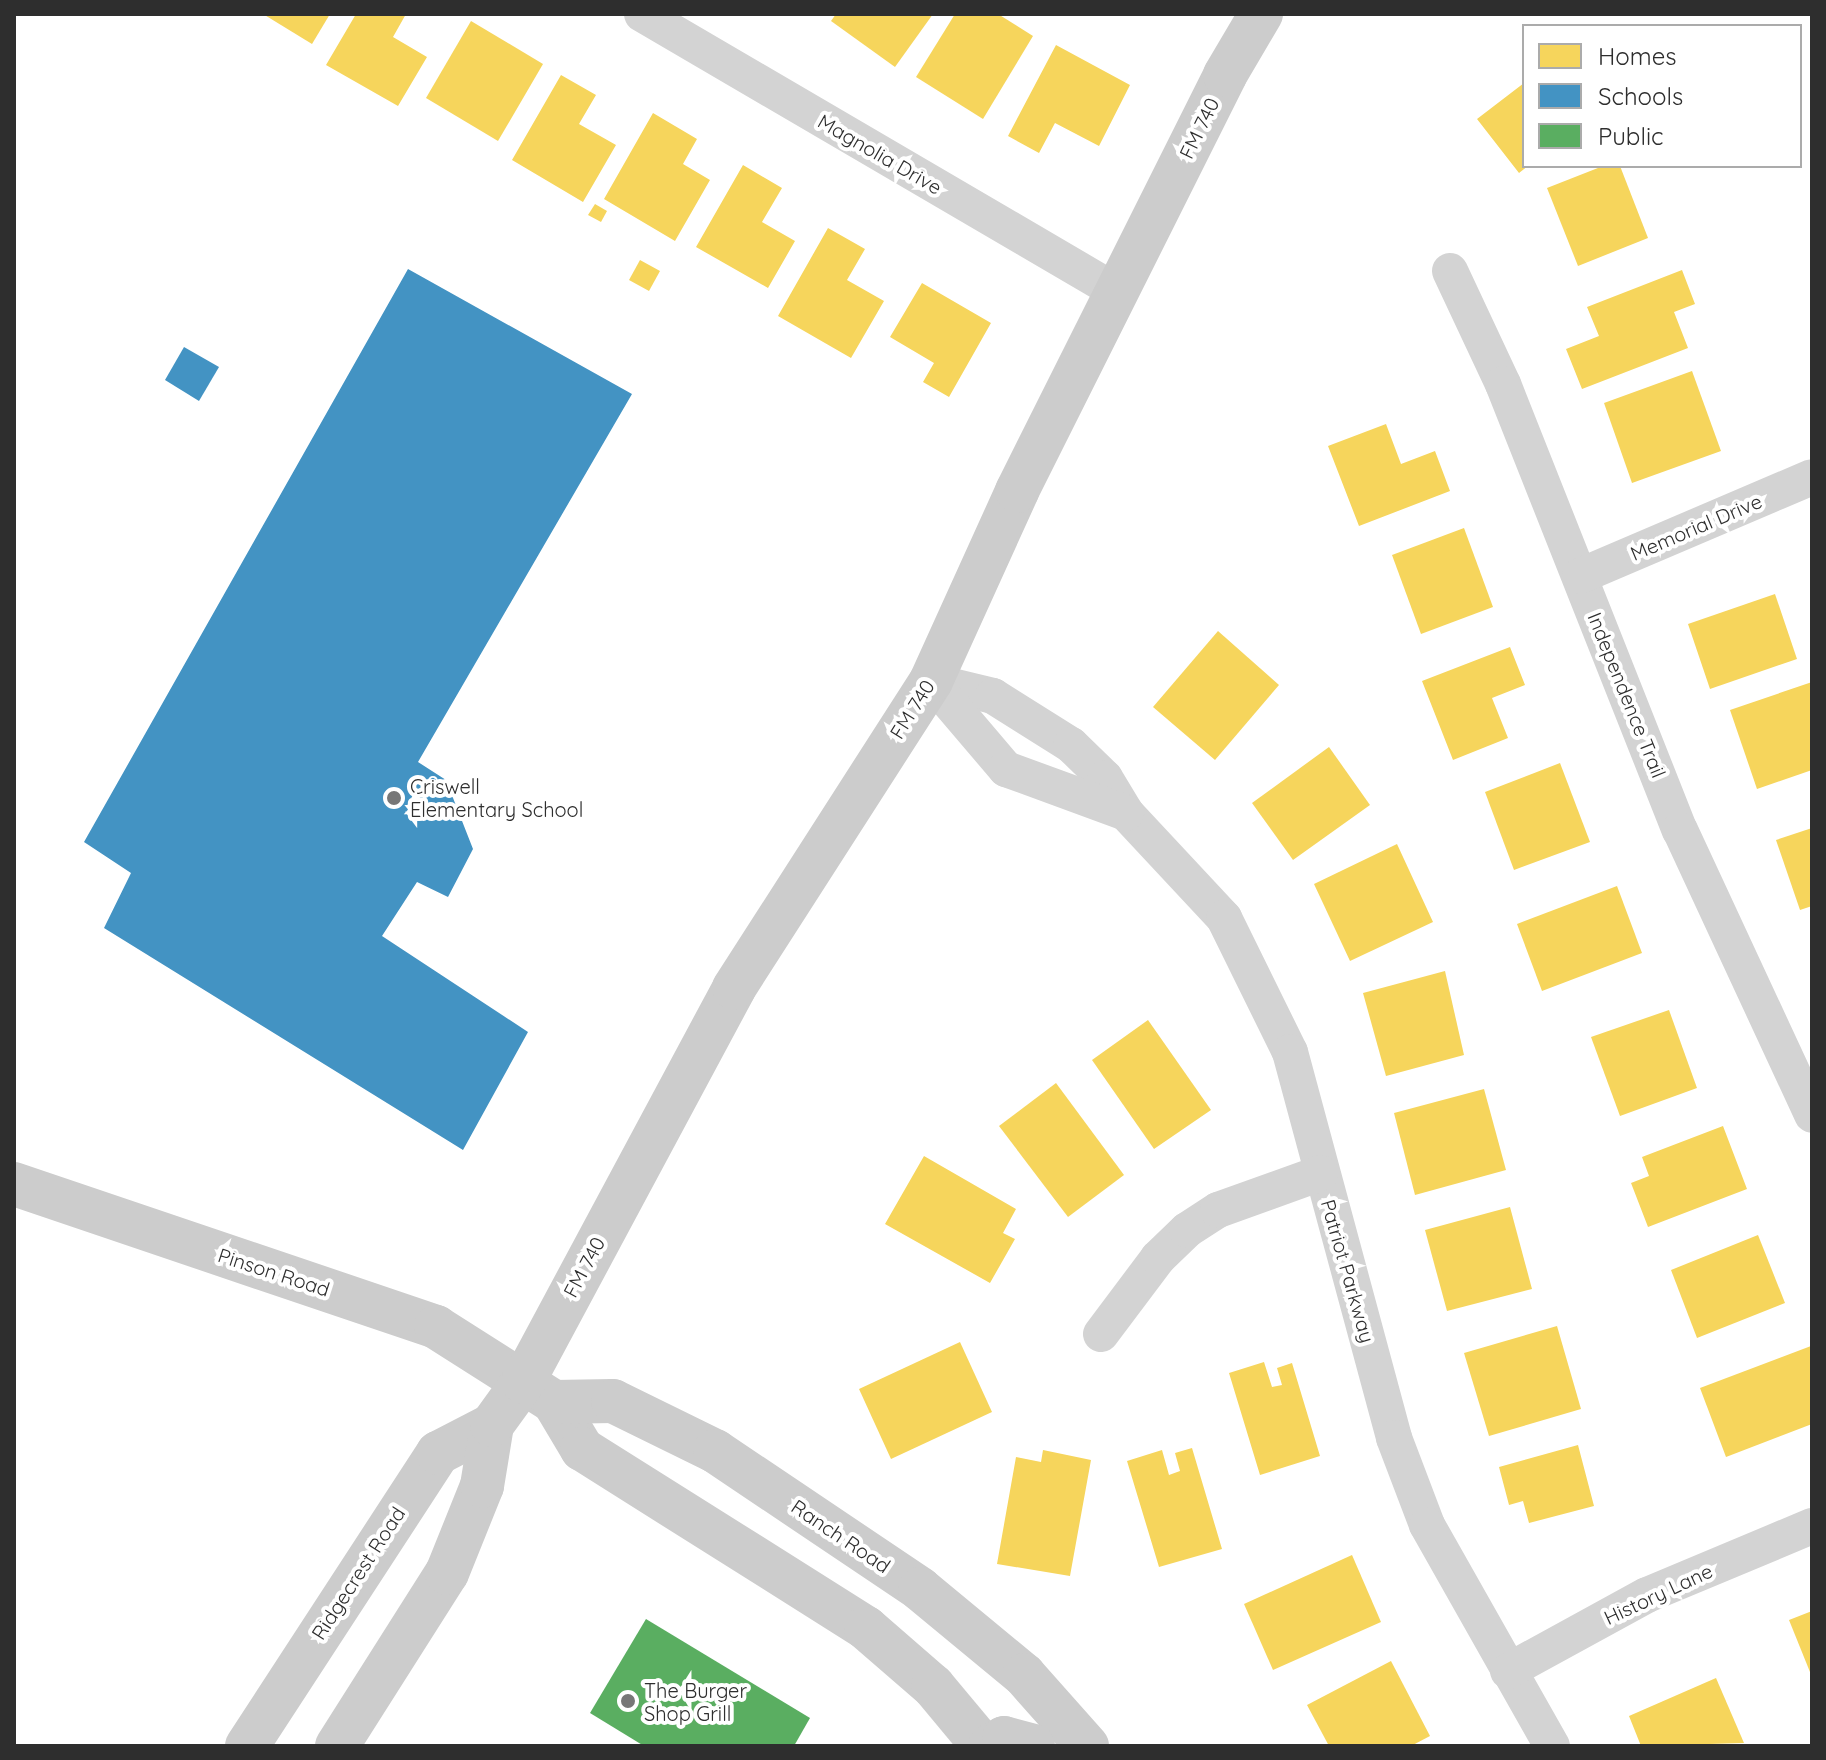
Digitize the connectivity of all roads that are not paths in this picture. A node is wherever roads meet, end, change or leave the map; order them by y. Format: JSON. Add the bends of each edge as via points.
{"nodes":[{"id":1,"x":642,"y":14,"type":"edge"},
{"id":2,"x":1261,"y":14,"type":"edge"},
{"id":3,"x":1450,"y":271,"type":"dead end"},
{"id":4,"x":1119,"y":293,"type":"junction"},
{"id":5,"x":1812,"y":477,"type":"edge"},
{"id":6,"x":1580,"y":576,"type":"junction"},
{"id":7,"x":931,"y":681,"type":"junction"},
{"id":8,"x":1126,"y":813,"type":"junction"},
{"id":9,"x":1812,"y":1115,"type":"edge"},
{"id":10,"x":1321,"y":1173,"type":"junction"},
{"id":11,"x":14,"y":1184,"type":"edge"},
{"id":12,"x":1101,"y":1334,"type":"dead end"},
{"id":13,"x":538,"y":1392,"type":"junction"},
{"id":14,"x":492,"y":1425,"type":"junction"},
{"id":15,"x":1812,"y":1526,"type":"edge"},
{"id":16,"x":1508,"y":1671,"type":"junction"},
{"id":17,"x":247,"y":1746,"type":"edge"},
{"id":18,"x":337,"y":1746,"type":"edge"},
{"id":19,"x":983,"y":1746,"type":"edge"},
{"id":20,"x":990,"y":1746,"type":"edge"},
{"id":21,"x":1033,"y":1746,"type":"edge"},
{"id":22,"x":1087,"y":1746,"type":"edge"},
{"id":23,"x":1552,"y":1746,"type":"edge"}],
"edges":[{"from":1,"to":4,"type":"street","name":"Magnolia Drive"},
{"from":2,"to":4,"type":"main road","name":"FM 740","number":"FM 740","via":[[1225,75]]},
{"from":3,"to":6,"type":"street","name":"Independence Trail","via":[[1503,384]]},
{"from":4,"to":7,"type":"main road","name":"FM 740","number":"FM 740","via":[[1017,491]]},
{"from":5,"to":6,"type":"street","name":"Memorial Drive"},
{"from":6,"to":9,"type":"street","name":"Independence Trail","via":[[1680,830]]},
{"from":7,"to":8,"type":"street","name":"Patriot Parkway","via":[[1006,769]]},
{"from":7,"to":8,"type":"street","name":"Patriot Parkway","via":[[993,696],[1030,716],[1105,778]]},
{"from":7,"to":13,"type":"main road","name":"FM 740","number":"FM 740","via":[[734,988]]},
{"from":8,"to":10,"type":"street","name":"Patriot Parkway","via":[[1224,918],[1290,1052]]},
{"from":10,"to":12,"type":"street","via":[[1218,1210],[1187,1230],[1158,1258]]},
{"from":10,"to":16,"type":"street","name":"Patriot Parkway","via":[[1394,1438],[1427,1525]]},
{"from":11,"to":13,"type":"main road","name":"Pinson Road","via":[[436,1327]]},
{"from":13,"to":14,"type":"main road","name":"Ridgecrest Road"},
{"from":13,"to":19,"type":"main road","via":[[582,1449],[866,1628],[933,1686]]},
{"from":13,"to":22,"type":"main road","name":"Ranch Road","via":[[613,1401],[715,1451],[920,1589],[1024,1675]]},
{"from":14,"to":17,"type":"main road","name":"Ridgecrest Road","via":[[438,1453]]},
{"from":14,"to":18,"type":"main road","name":"Ridgecrest Road","via":[[482,1486],[447,1573]]},
{"from":15,"to":16,"type":"street","name":"History Lane","via":[[1647,1595]]},
{"from":16,"to":23,"type":"street","name":"Patriot Parkway"},
{"from":20,"to":21,"type":"main road","via":[[1004,1738]]}]}
